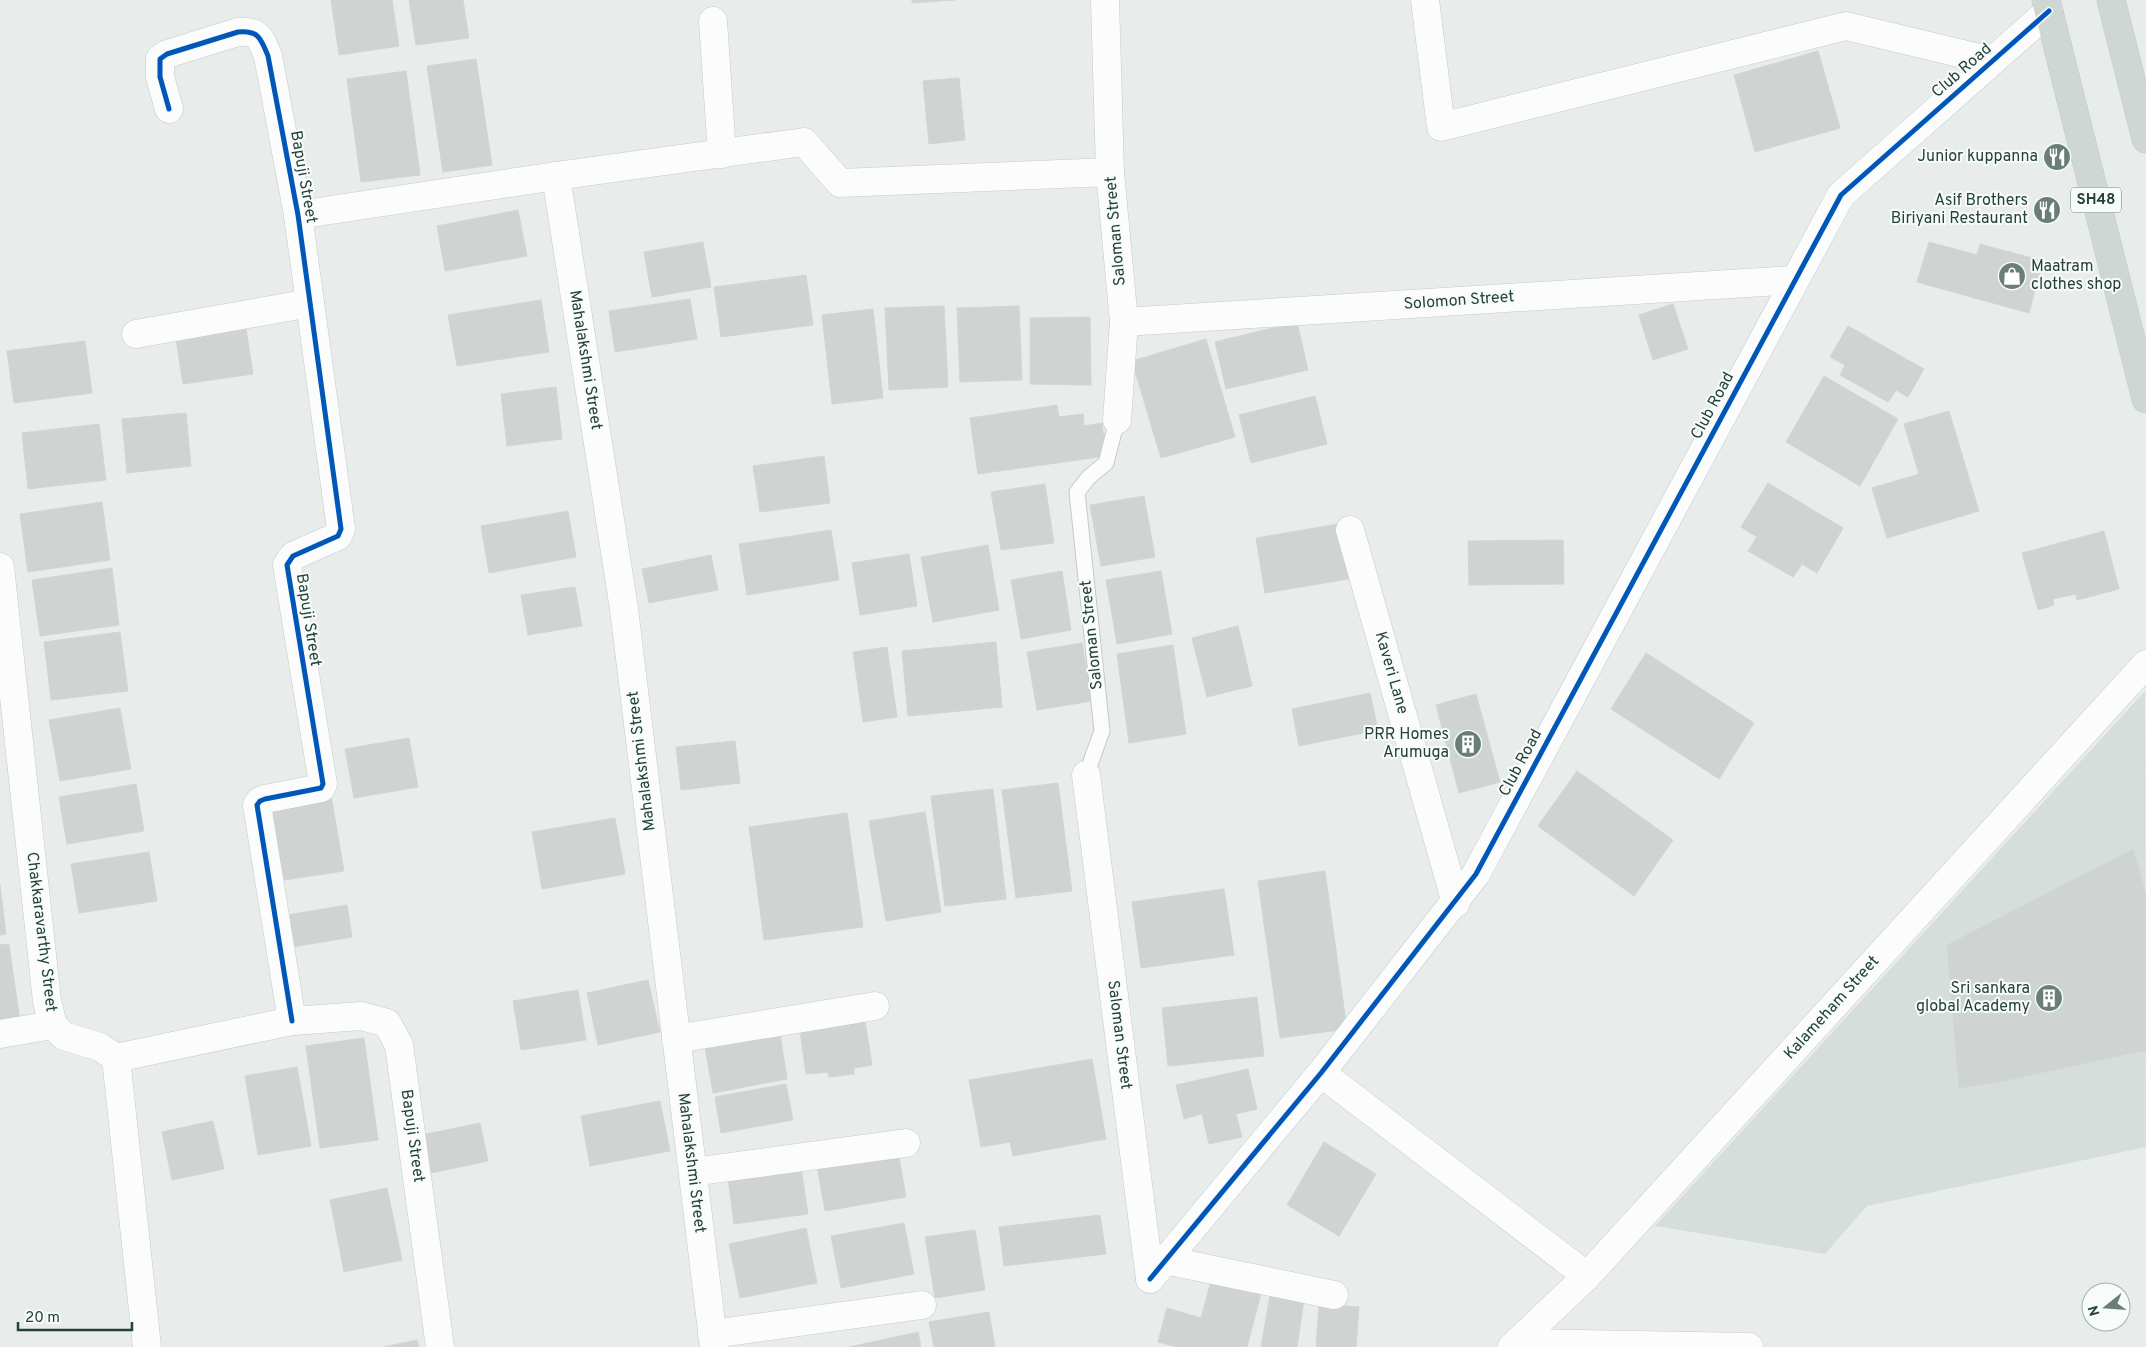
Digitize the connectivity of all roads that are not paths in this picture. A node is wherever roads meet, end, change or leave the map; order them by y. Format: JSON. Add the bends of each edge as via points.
{"nodes":[{"id":1,"x":1105,"y":0,"type":"edge"},
{"id":2,"x":1425,"y":0,"type":"edge"},
{"id":3,"x":2111,"y":0,"type":"edge"},
{"id":4,"x":2048,"y":6,"type":"edge"},
{"id":5,"x":713,"y":21,"type":"dead end"},
{"id":6,"x":1992,"y":61,"type":"junction"},
{"id":7,"x":169,"y":109,"type":"dead end"},
{"id":8,"x":2146,"y":139,"type":"edge"},
{"id":9,"x":722,"y":154,"type":"junction"},
{"id":10,"x":1110,"y":172,"type":"junction"},
{"id":11,"x":556,"y":176,"type":"junction"},
{"id":12,"x":298,"y":215,"type":"junction"},
{"id":13,"x":1794,"y":280,"type":"junction"},
{"id":14,"x":310,"y":303,"type":"junction"},
{"id":15,"x":1124,"y":322,"type":"junction"},
{"id":16,"x":136,"y":334,"type":"dead end"},
{"id":17,"x":2146,"y":399,"type":"edge"},
{"id":18,"x":1117,"y":420,"type":"joint"},
{"id":19,"x":1350,"y":530,"type":"dead end"},
{"id":20,"x":0,"y":567,"type":"edge"},
{"id":21,"x":2146,"y":664,"type":"edge"},
{"id":22,"x":1086,"y":775,"type":"joint"},
{"id":23,"x":1456,"y":903,"type":"junction"},
{"id":24,"x":875,"y":1006,"type":"dead end"},
{"id":25,"x":292,"y":1021,"type":"junction"},
{"id":26,"x":53,"y":1024,"type":"junction"},
{"id":27,"x":0,"y":1034,"type":"edge"},
{"id":28,"x":676,"y":1039,"type":"junction"},
{"id":29,"x":116,"y":1058,"type":"junction"},
{"id":30,"x":1321,"y":1073,"type":"junction"},
{"id":31,"x":906,"y":1143,"type":"dead end"},
{"id":32,"x":693,"y":1172,"type":"junction"},
{"id":33,"x":1158,"y":1269,"type":"junction"},
{"id":34,"x":1587,"y":1276,"type":"junction"},
{"id":35,"x":1334,"y":1295,"type":"dead end"},
{"id":36,"x":922,"y":1305,"type":"dead end"},
{"id":37,"x":713,"y":1340,"type":"edge"},
{"id":38,"x":1514,"y":1345,"type":"edge"},
{"id":39,"x":147,"y":1347,"type":"edge"},
{"id":40,"x":440,"y":1347,"type":"edge"},
{"id":41,"x":1749,"y":1347,"type":"edge"}],
"edges":[{"from":1,"to":10,"type":"street","name":"Saloman Street"},
{"from":2,"to":6,"type":"street","via":[[1441,127],[1846,26]]},
{"from":3,"to":8,"type":"main road"},
{"from":4,"to":6,"type":"street","name":"Club Road"},
{"from":4,"to":17,"type":"main road","number":"SH48"},
{"from":5,"to":9,"type":"street"},
{"from":6,"to":13,"type":"street","name":"Club Road","via":[[1840,195]]},
{"from":7,"to":12,"type":"street","name":"Bapuji Street","via":[[160,59],[238,32],[250,31],[258,35],[268,56]]},
{"from":9,"to":10,"type":"street","via":[[804,142],[840,183]]},
{"from":9,"to":11,"type":"street"},
{"from":10,"to":15,"type":"street","name":"Saloman Street"},
{"from":11,"to":12,"type":"street"},
{"from":11,"to":28,"type":"street","name":"Mahalakshmi Street","via":[[624,609]]},
{"from":12,"to":14,"type":"street","name":"Bapuji Street"},
{"from":13,"to":15,"type":"street","name":"Solomon Street"},
{"from":13,"to":23,"type":"street","name":"Club Road","via":[[1476,874]]},
{"from":14,"to":16,"type":"street"},
{"from":14,"to":25,"type":"street","name":"Bapuji Street","via":[[340,532],[338,536],[293,556],[287,565],[323,784],[319,789],[260,801],[257,805]]},
{"from":15,"to":18,"type":"street","name":"Saloman Street"},
{"from":18,"to":22,"type":"lane","name":"Saloman Street","via":[[1106,464],[1077,492],[1102,731]]},
{"from":19,"to":23,"type":"street","name":"Kaveri Lane"},
{"from":20,"to":26,"type":"street","name":"Chakkaravarthy Street","via":[[47,1001]]},
{"from":21,"to":34,"type":"street","name":"Kalameham Street"},
{"from":22,"to":33,"type":"street","name":"Saloman Street"},
{"from":23,"to":30,"type":"street","name":"Club Road"},
{"from":24,"to":28,"type":"street"},
{"from":25,"to":29,"type":"street","name":"Bapuji Street"},
{"from":25,"to":40,"type":"street","name":"Bapuji Street","via":[[361,1016],[387,1023],[399,1045]]},
{"from":26,"to":27,"type":"street"},
{"from":26,"to":29,"type":"street","name":"Chakkaravarthy Street","via":[[64,1036],[100,1047]]},
{"from":28,"to":32,"type":"street","name":"Mahalakshmi Street"},
{"from":29,"to":39,"type":"street"},
{"from":30,"to":33,"type":"street","name":"Club Road"},
{"from":30,"to":34,"type":"street"},
{"from":31,"to":32,"type":"street"},
{"from":32,"to":37,"type":"street","name":"Mahalakshmi Street"},
{"from":33,"to":35,"type":"street"},
{"from":34,"to":38,"type":"street","name":"Kalameham Street"},
{"from":36,"to":37,"type":"street"},
{"from":38,"to":41,"type":"street"}]}
